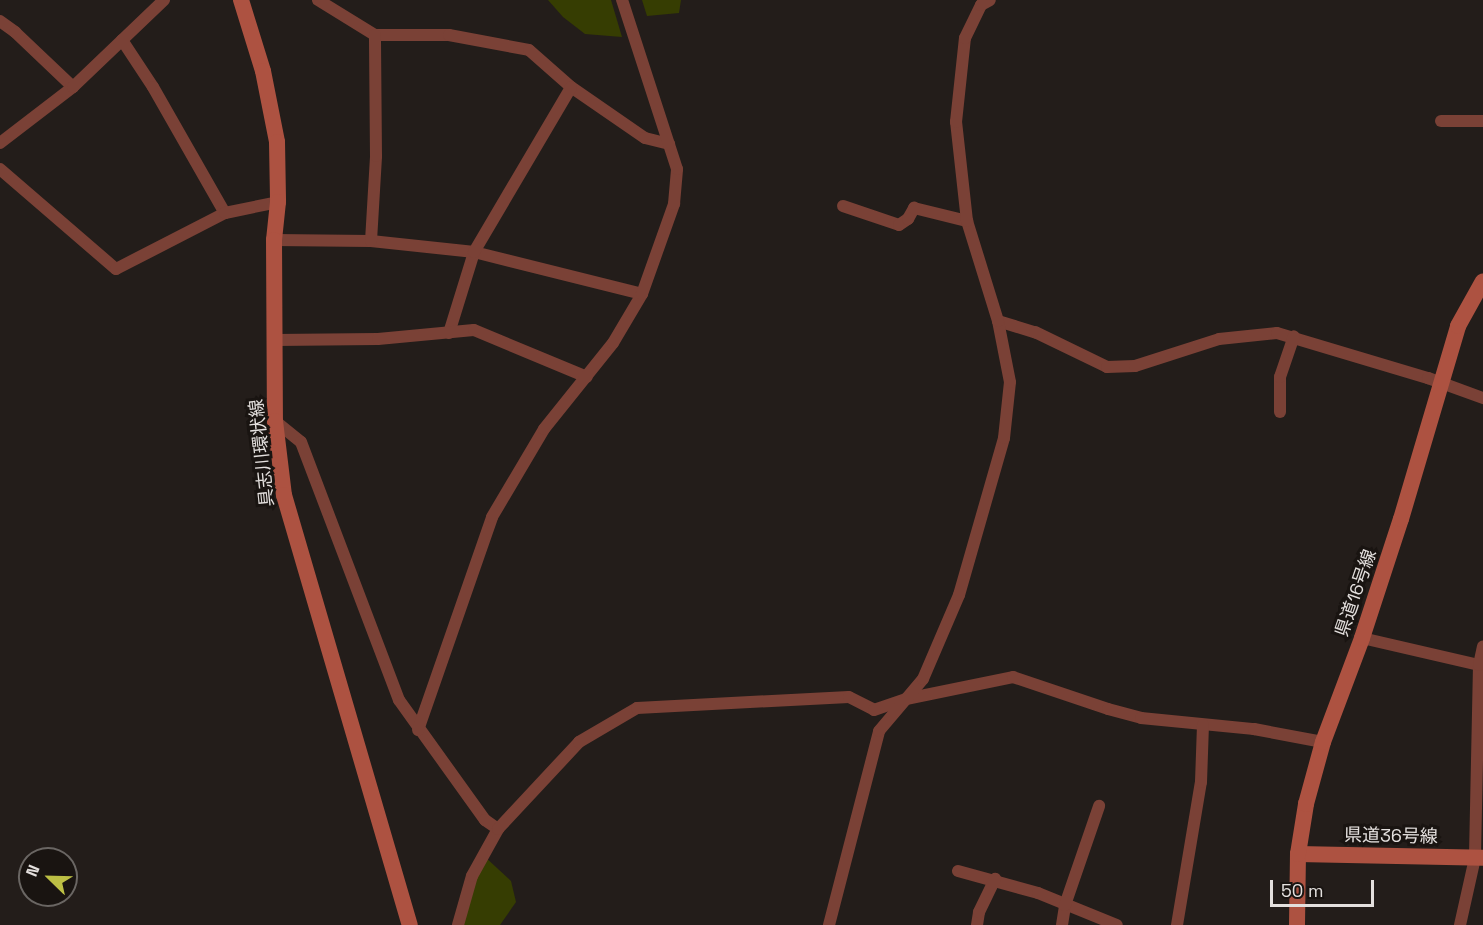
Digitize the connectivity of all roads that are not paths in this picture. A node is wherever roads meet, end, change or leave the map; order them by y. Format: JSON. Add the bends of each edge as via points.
{"nodes":[{"id":1,"x":164,"y":0,"type":"edge"},
{"id":2,"x":241,"y":0,"type":"edge"},
{"id":3,"x":318,"y":0,"type":"edge"},
{"id":4,"x":622,"y":0,"type":"edge"},
{"id":5,"x":990,"y":0,"type":"edge"},
{"id":6,"x":0,"y":21,"type":"edge"},
{"id":7,"x":375,"y":34,"type":"junction"},
{"id":8,"x":122,"y":40,"type":"junction"},
{"id":9,"x":73,"y":87,"type":"junction"},
{"id":10,"x":571,"y":87,"type":"junction"},
{"id":11,"x":1483,"y":121,"type":"edge"},
{"id":12,"x":1441,"y":122,"type":"dead end"},
{"id":13,"x":0,"y":142,"type":"edge"},
{"id":14,"x":669,"y":144,"type":"junction"},
{"id":15,"x":0,"y":169,"type":"edge"},
{"id":16,"x":278,"y":202,"type":"junction"},
{"id":17,"x":843,"y":206,"type":"dead end"},
{"id":18,"x":225,"y":213,"type":"junction"},
{"id":19,"x":967,"y":221,"type":"junction"},
{"id":20,"x":274,"y":240,"type":"junction"},
{"id":21,"x":371,"y":241,"type":"junction"},
{"id":22,"x":474,"y":252,"type":"junction"},
{"id":23,"x":1483,"y":281,"type":"edge"},
{"id":24,"x":642,"y":294,"type":"junction"},
{"id":25,"x":998,"y":321,"type":"junction"},
{"id":26,"x":449,"y":333,"type":"junction"},
{"id":27,"x":1294,"y":336,"type":"junction"},
{"id":28,"x":274,"y":340,"type":"junction"},
{"id":29,"x":587,"y":377,"type":"junction"},
{"id":30,"x":1440,"y":384,"type":"junction"},
{"id":31,"x":1483,"y":398,"type":"edge"},
{"id":32,"x":1280,"y":412,"type":"dead end"},
{"id":33,"x":275,"y":421,"type":"junction"},
{"id":34,"x":1362,"y":638,"type":"junction"},
{"id":35,"x":1483,"y":646,"type":"edge"},
{"id":36,"x":1479,"y":664,"type":"junction"},
{"id":37,"x":906,"y":699,"type":"junction"},
{"id":38,"x":1203,"y":725,"type":"junction"},
{"id":39,"x":418,"y":730,"type":"junction"},
{"id":40,"x":1323,"y":742,"type":"junction"},
{"id":41,"x":1099,"y":806,"type":"dead end"},
{"id":42,"x":498,"y":829,"type":"junction"},
{"id":43,"x":1298,"y":854,"type":"junction"},
{"id":44,"x":1479,"y":858,"type":"edge"},
{"id":45,"x":957,"y":871,"type":"dead end"},
{"id":46,"x":995,"y":879,"type":"junction"},
{"id":47,"x":1065,"y":906,"type":"junction"},
{"id":48,"x":410,"y":925,"type":"edge"},
{"id":49,"x":458,"y":925,"type":"edge"},
{"id":50,"x":829,"y":925,"type":"edge"},
{"id":51,"x":977,"y":925,"type":"edge"},
{"id":52,"x":1062,"y":925,"type":"edge"},
{"id":53,"x":1117,"y":925,"type":"edge"},
{"id":54,"x":1177,"y":925,"type":"edge"},
{"id":55,"x":1297,"y":925,"type":"edge"},
{"id":56,"x":1460,"y":925,"type":"edge"}],
"edges":[{"from":1,"to":8,"type":"street"},
{"from":2,"to":16,"type":"main road","name":"具志川環状線","via":[[272,109]]},
{"from":3,"to":7,"type":"street"},
{"from":4,"to":14,"type":"street"},
{"from":5,"to":19,"type":"street","via":[[981,5],[965,38],[956,122]]},
{"from":6,"to":9,"type":"street"},
{"from":7,"to":10,"type":"street","via":[[449,35],[529,50]]},
{"from":7,"to":21,"type":"street","via":[[376,156]]},
{"from":8,"to":9,"type":"street"},
{"from":8,"to":18,"type":"street"},
{"from":9,"to":13,"type":"street"},
{"from":10,"to":14,"type":"street","via":[[645,138]]},
{"from":10,"to":22,"type":"street"},
{"from":11,"to":12,"type":"street"},
{"from":14,"to":24,"type":"street","via":[[677,169],[674,204]]},
{"from":15,"to":18,"type":"street","via":[[116,269]]},
{"from":16,"to":18,"type":"street"},
{"from":16,"to":20,"type":"main road","name":"具志川環状線"},
{"from":17,"to":19,"type":"street","via":[[899,225],[914,208]]},
{"from":19,"to":25,"type":"street"},
{"from":20,"to":21,"type":"street"},
{"from":20,"to":28,"type":"main road","name":"具志川環状線"},
{"from":21,"to":22,"type":"street"},
{"from":22,"to":24,"type":"street"},
{"from":22,"to":26,"type":"street"},
{"from":23,"to":30,"type":"main road","name":"県道16号線","via":[[1458,326]]},
{"from":24,"to":29,"type":"street"},
{"from":25,"to":27,"type":"street","via":[[1035,332],[1107,367],[1135,366],[1219,339],[1277,333]]},
{"from":25,"to":37,"type":"street","via":[[1010,382],[1004,438],[959,595],[923,679]]},
{"from":26,"to":28,"type":"street","via":[[378,339]]},
{"from":26,"to":29,"type":"street","via":[[474,330]]},
{"from":27,"to":30,"type":"street"},
{"from":27,"to":32,"type":"street","via":[[1280,377]]},
{"from":28,"to":33,"type":"main road","name":"具志川環状線"},
{"from":29,"to":39,"type":"street","via":[[544,429],[492,517]]},
{"from":30,"to":31,"type":"street"},
{"from":30,"to":34,"type":"main road","name":"県道16号線"},
{"from":33,"to":39,"type":"street","via":[[301,442],[399,700]]},
{"from":33,"to":48,"type":"main road","name":"具志川環状線","via":[[284,495]]},
{"from":34,"to":36,"type":"street"},
{"from":34,"to":40,"type":"main road","name":"県道16号線"},
{"from":35,"to":36,"type":"street"},
{"from":36,"to":44,"type":"street"},
{"from":37,"to":38,"type":"street","via":[[1013,677],[1108,709]]},
{"from":37,"to":42,"type":"street","via":[[874,710],[849,696],[638,708],[579,742]]},
{"from":37,"to":50,"type":"street","via":[[879,731]]},
{"from":38,"to":40,"type":"street","via":[[1254,729]]},
{"from":38,"to":54,"type":"street","via":[[1201,782]]},
{"from":39,"to":42,"type":"street","via":[[485,820]]},
{"from":40,"to":43,"type":"main road","name":"県道16号線","via":[[1306,804]]},
{"from":41,"to":47,"type":"street"},
{"from":42,"to":49,"type":"street","via":[[472,876]]},
{"from":43,"to":44,"type":"main road","name":"県道36号線"},
{"from":43,"to":55,"type":"main road","name":"県道16号線"},
{"from":44,"to":56,"type":"street"},
{"from":45,"to":46,"type":"street"},
{"from":46,"to":47,"type":"street","via":[[1038,892]]},
{"from":46,"to":51,"type":"street"},
{"from":47,"to":52,"type":"street"},
{"from":47,"to":53,"type":"street"}]}
